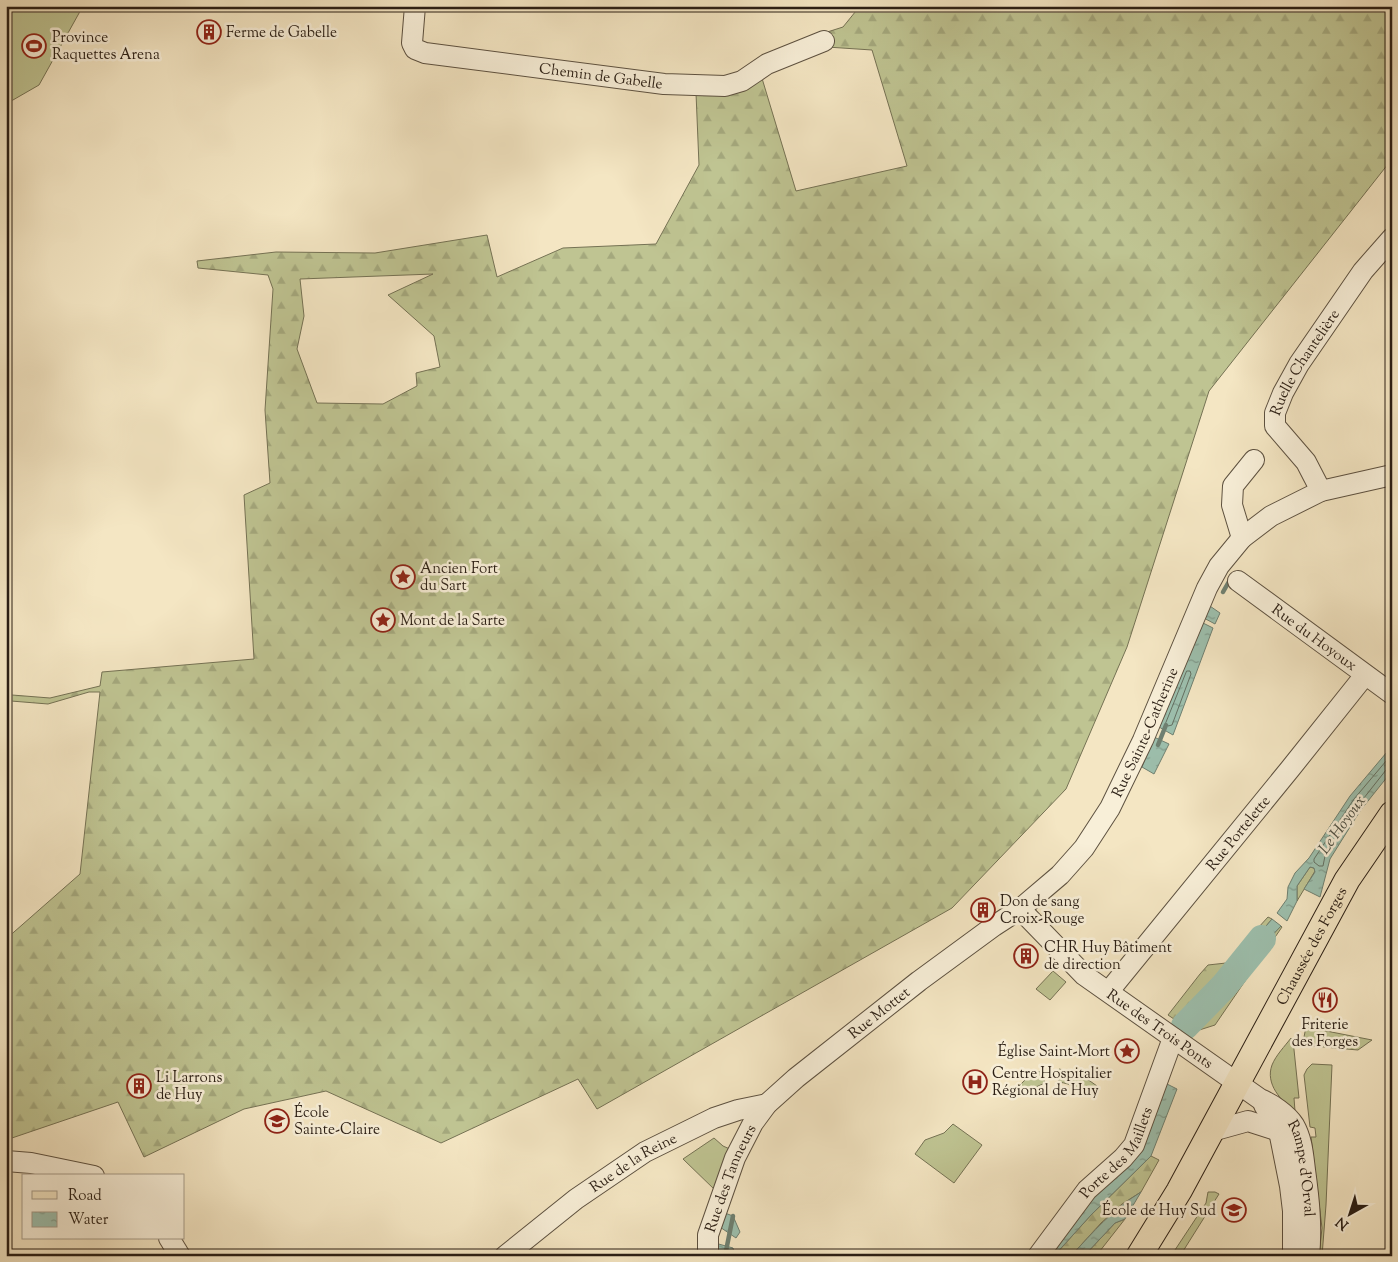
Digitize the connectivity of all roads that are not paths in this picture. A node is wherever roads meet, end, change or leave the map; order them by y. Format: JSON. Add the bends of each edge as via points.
{"nodes":[{"id":1,"x":415,"y":6,"type":"edge"},
{"id":2,"x":824,"y":40,"type":"dead end"},
{"id":3,"x":1392,"y":238,"type":"edge"},
{"id":4,"x":1254,"y":460,"type":"dead end"},
{"id":5,"x":1392,"y":475,"type":"edge"},
{"id":6,"x":1320,"y":491,"type":"junction"},
{"id":7,"x":1242,"y":538,"type":"junction"},
{"id":8,"x":1238,"y":580,"type":"dead end"},
{"id":9,"x":1365,"y":674,"type":"junction"},
{"id":10,"x":1392,"y":694,"type":"edge"},
{"id":11,"x":1392,"y":814,"type":"edge"},
{"id":12,"x":1020,"y":909,"type":"junction"},
{"id":13,"x":994,"y":926,"type":"joint"},
{"id":14,"x":1108,"y":991,"type":"junction"},
{"id":15,"x":1173,"y":1038,"type":"junction"},
{"id":16,"x":1238,"y":1082,"type":"junction"},
{"id":17,"x":1260,"y":1099,"type":"junction"},
{"id":18,"x":767,"y":1104,"type":"junction"},
{"id":19,"x":1212,"y":1131,"type":"junction"},
{"id":20,"x":1279,"y":1132,"type":"junction"},
{"id":21,"x":6,"y":1161,"type":"edge"},
{"id":22,"x":84,"y":1174,"type":"edge"},
{"id":23,"x":170,"y":1240,"type":"edge"},
{"id":24,"x":514,"y":1253,"type":"edge"},
{"id":25,"x":180,"y":1256,"type":"edge"},
{"id":26,"x":708,"y":1256,"type":"edge"},
{"id":27,"x":1038,"y":1256,"type":"edge"},
{"id":28,"x":1139,"y":1256,"type":"edge"},
{"id":29,"x":1293,"y":1256,"type":"edge"},
{"id":30,"x":1309,"y":1256,"type":"edge"}],
"edges":[{"from":1,"to":2,"type":"street","name":"Chemin de Gabelle","via":[[412,43],[415,49],[425,53],[664,84],[725,86]]},
{"from":3,"to":6,"type":"street","name":"Ruelle Chantelière","via":[[1363,270],[1299,364],[1275,413],[1275,426],[1306,462]]},
{"from":4,"to":7,"type":"street","via":[[1233,486],[1232,505]]},
{"from":5,"to":6,"type":"street","name":"Rue Sainte-Catherine"},
{"from":6,"to":7,"type":"street","name":"Rue Sainte-Catherine","via":[[1270,516]]},
{"from":7,"to":12,"type":"street","name":"Rue Sainte-Catherine","via":[[1219,566],[1207,588],[1146,734],[1110,808],[1084,848],[1060,875]]},
{"from":8,"to":9,"type":"street","name":"Rue du Hoyoux"},
{"from":9,"to":10,"type":"street","name":"Rue du Hoyoux"},
{"from":9,"to":14,"type":"street","name":"Rue Portelette"},
{"from":11,"to":16,"type":"main road","name":"Chaussée des Forges","via":[[1346,880]]},
{"from":12,"to":13,"type":"street","name":"Rue Sainte-Catherine"},
{"from":12,"to":14,"type":"street","name":"Rue des Trois Ponts","via":[[1084,974]]},
{"from":13,"to":18,"type":"street","name":"Rue Mottet","via":[[919,981]]},
{"from":14,"to":15,"type":"street","name":"Rue des Trois Ponts"},
{"from":15,"to":16,"type":"street","name":"Rue des Trois Ponts"},
{"from":15,"to":27,"type":"street","name":"Porte des Maillets","via":[[1134,1145],[1087,1190]]},
{"from":16,"to":17,"type":"street","name":"Rue des Trois Ponts"},
{"from":16,"to":19,"type":"main road","name":"Chaussée des Forges"},
{"from":17,"to":20,"type":"street"},
{"from":17,"to":30,"type":"street","name":"Rampe d'Orval","via":[[1270,1103],[1293,1123],[1301,1140],[1310,1206]]},
{"from":18,"to":24,"type":"street","name":"Rue de la Reine","via":[[714,1118],[645,1152],[576,1199]]},
{"from":18,"to":26,"type":"street","name":"Rue des Tanneurs","via":[[735,1158],[708,1235]]},
{"from":19,"to":20,"type":"street","via":[[1248,1121]]},
{"from":19,"to":28,"type":"main road","name":"Chaussée des Forges"},
{"from":20,"to":29,"type":"street","via":[[1294,1211]]},
{"from":21,"to":22,"type":"street"},
{"from":23,"to":25,"type":"street"}]}
